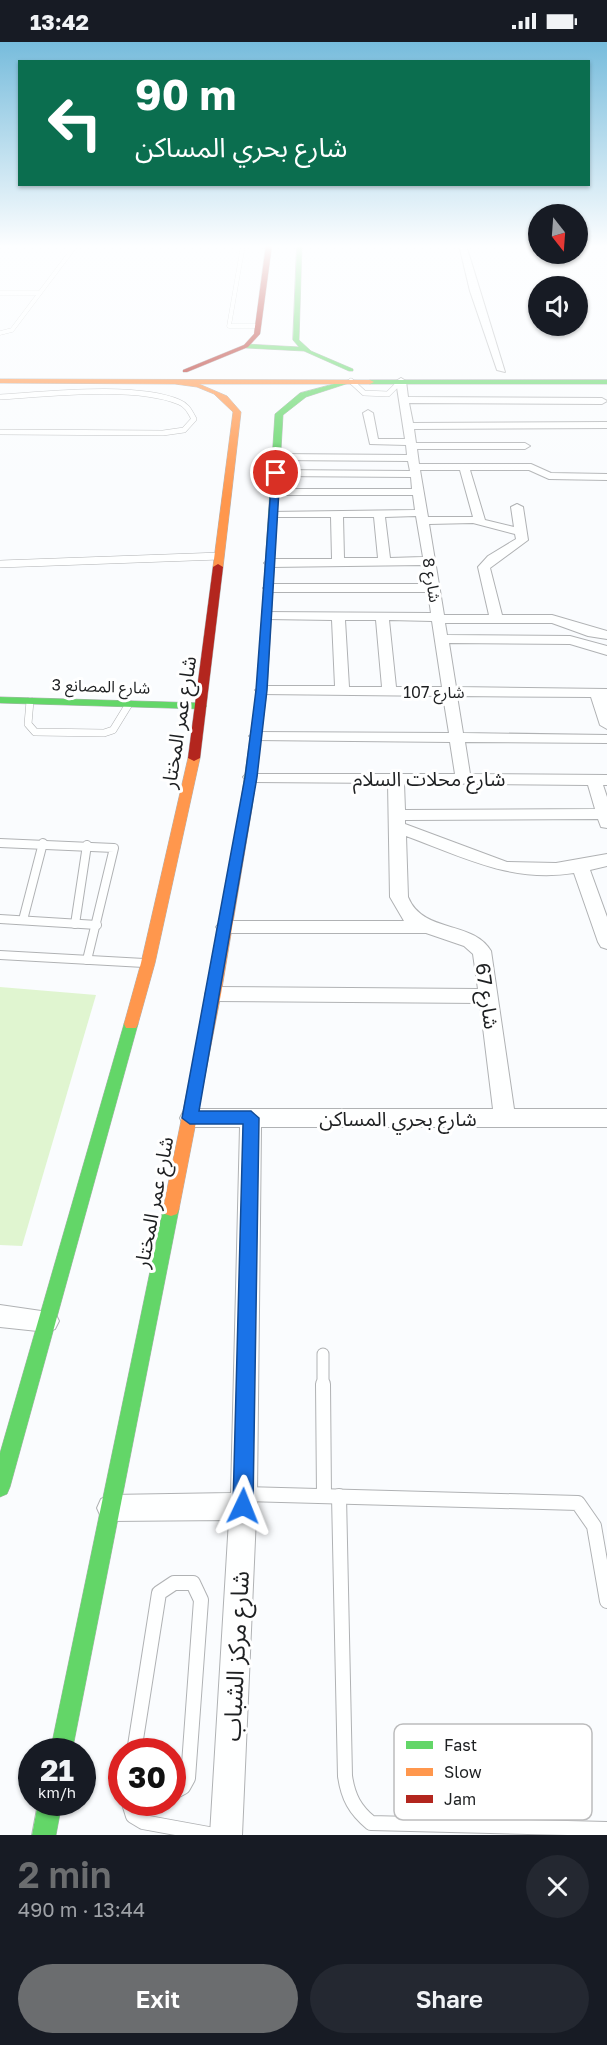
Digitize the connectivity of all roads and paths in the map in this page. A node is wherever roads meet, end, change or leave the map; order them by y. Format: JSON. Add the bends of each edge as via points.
{"nodes":[{"id":1,"x":257,"y":329,"type":"edge"},
{"id":2,"x":294,"y":329,"type":"edge"},
{"id":3,"x":487,"y":329,"type":"edge"},
{"id":4,"x":246,"y":346,"type":"junction"},
{"id":5,"x":304,"y":349,"type":"junction"},
{"id":6,"x":0,"y":369,"type":"edge"},
{"id":7,"x":607,"y":370,"type":"edge"},
{"id":8,"x":185,"y":371,"type":"junction"},
{"id":9,"x":351,"y":376,"type":"junction"},
{"id":10,"x":504,"y":376,"type":"junction"},
{"id":11,"x":0,"y":381,"type":"edge"},
{"id":12,"x":171,"y":381,"type":"junction"},
{"id":13,"x":402,"y":381,"type":"junction"},
{"id":14,"x":607,"y":382,"type":"edge"},
{"id":15,"x":0,"y":397,"type":"edge"},
{"id":16,"x":405,"y":400,"type":"junction"},
{"id":17,"x":602,"y":401,"type":"dead end"},
{"id":18,"x":368,"y":413,"type":"dead end"},
{"id":19,"x":516,"y":413,"type":"junction"},
{"id":20,"x":607,"y":425,"type":"edge"},
{"id":21,"x":409,"y":426,"type":"junction"},
{"id":22,"x":0,"y":432,"type":"edge"},
{"id":23,"x":525,"y":446,"type":"junction"},
{"id":24,"x":276,"y":457,"type":"junction"},
{"id":25,"x":413,"y":458,"type":"junction"},
{"id":26,"x":464,"y":467,"type":"junction"},
{"id":27,"x":531,"y":467,"type":"junction"},
{"id":28,"x":276,"y":473,"type":"junction"},
{"id":29,"x":607,"y":477,"type":"edge"},
{"id":30,"x":275,"y":492,"type":"junction"},
{"id":31,"x":419,"y":492,"type":"junction"},
{"id":32,"x":517,"y":507,"type":"dead end"},
{"id":33,"x":337,"y":513,"type":"junction"},
{"id":34,"x":379,"y":513,"type":"junction"},
{"id":35,"x":273,"y":514,"type":"junction"},
{"id":36,"x":423,"y":517,"type":"junction"},
{"id":37,"x":480,"y":521,"type":"junction"},
{"id":38,"x":522,"y":532,"type":"junction"},
{"id":39,"x":220,"y":556,"type":"junction"},
{"id":40,"x":430,"y":561,"type":"junction"},
{"id":41,"x":338,"y":562,"type":"junction"},
{"id":42,"x":384,"y":562,"type":"junction"},
{"id":43,"x":270,"y":563,"type":"junction"},
{"id":44,"x":0,"y":564,"type":"edge"},
{"id":45,"x":269,"y":588,"type":"junction"},
{"id":46,"x":434,"y":588,"type":"junction"},
{"id":47,"x":267,"y":615,"type":"junction"},
{"id":48,"x":338,"y":616,"type":"junction"},
{"id":49,"x":382,"y":616,"type":"junction"},
{"id":50,"x":438,"y":618,"type":"junction"},
{"id":51,"x":496,"y":619,"type":"junction"},
{"id":52,"x":607,"y":635,"type":"edge"},
{"id":53,"x":442,"y":639,"type":"junction"},
{"id":54,"x":607,"y":651,"type":"edge"},
{"id":55,"x":262,"y":690,"type":"junction"},
{"id":56,"x":342,"y":691,"type":"junction"},
{"id":57,"x":389,"y":691,"type":"junction"},
{"id":58,"x":450,"y":692,"type":"junction"},
{"id":59,"x":602,"y":693,"type":"edge"},
{"id":60,"x":0,"y":700,"type":"edge"},
{"id":61,"x":30,"y":701,"type":"junction"},
{"id":62,"x":129,"y":704,"type":"junction"},
{"id":63,"x":202,"y":706,"type":"junction"},
{"id":64,"x":607,"y":725,"type":"edge"},
{"id":65,"x":256,"y":736,"type":"junction"},
{"id":66,"x":457,"y":738,"type":"junction"},
{"id":67,"x":607,"y":739,"type":"edge"},
{"id":68,"x":251,"y":777,"type":"junction"},
{"id":69,"x":396,"y":778,"type":"junction"},
{"id":70,"x":463,"y":778,"type":"junction"},
{"id":71,"x":600,"y":780,"type":"edge"},
{"id":72,"x":606,"y":817,"type":"edge"},
{"id":73,"x":398,"y":821,"type":"junction"},
{"id":74,"x":0,"y":843,"type":"edge"},
{"id":75,"x":44,"y":843,"type":"junction"},
{"id":76,"x":87,"y":845,"type":"junction"},
{"id":77,"x":607,"y":860,"type":"edge"},
{"id":78,"x":581,"y":868,"type":"junction"},
{"id":79,"x":0,"y":919,"type":"edge"},
{"id":80,"x":23,"y":921,"type":"junction"},
{"id":81,"x":75,"y":924,"type":"junction"},
{"id":82,"x":97,"y":925,"type":"junction"},
{"id":83,"x":225,"y":927,"type":"junction"},
{"id":84,"x":428,"y":927,"type":"junction"},
{"id":85,"x":607,"y":942,"type":"edge"},
{"id":86,"x":0,"y":955,"type":"edge"},
{"id":87,"x":87,"y":960,"type":"junction"},
{"id":88,"x":148,"y":963,"type":"junction"},
{"id":89,"x":214,"y":994,"type":"junction"},
{"id":90,"x":488,"y":996,"type":"junction"},
{"id":91,"x":190,"y":1118,"type":"junction"},
{"id":92,"x":251,"y":1118,"type":"junction"},
{"id":93,"x":505,"y":1118,"type":"junction"},
{"id":94,"x":607,"y":1118,"type":"edge"},
{"id":95,"x":0,"y":1316,"type":"edge"},
{"id":96,"x":47,"y":1321,"type":"junction"},
{"id":97,"x":323,"y":1354,"type":"dead end"},
{"id":98,"x":0,"y":1487,"type":"edge"},
{"id":99,"x":332,"y":1496,"type":"junction"},
{"id":100,"x":243,"y":1500,"type":"junction"},
{"id":101,"x":110,"y":1508,"type":"junction"},
{"id":102,"x":607,"y":1601,"type":"edge"},
{"id":103,"x":64,"y":1738,"type":"edge"},
{"id":104,"x":136,"y":1738,"type":"edge"},
{"id":105,"x":186,"y":1782,"type":"edge"},
{"id":106,"x":48,"y":1816,"type":"edge"},
{"id":107,"x":134,"y":1816,"type":"edge"},
{"id":108,"x":607,"y":1829,"type":"edge"},
{"id":109,"x":44,"y":1835,"type":"edge"},
{"id":110,"x":214,"y":1835,"type":"edge"},
{"id":111,"x":226,"y":1835,"type":"edge"}],
"edges":[{"from":1,"to":4,"type":"main road"},
{"from":2,"to":5,"type":"main road"},
{"from":3,"to":10,"type":"street"},
{"from":4,"to":5,"type":"main road"},
{"from":4,"to":8,"type":"main road"},
{"from":5,"to":9,"type":"main road"},
{"from":6,"to":8,"type":"main road"},
{"from":7,"to":10,"type":"main road"},
{"from":8,"to":9,"type":"main road"},
{"from":9,"to":10,"type":"main road"},
{"from":9,"to":12,"type":"main road"},
{"from":9,"to":13,"type":"main road"},
{"from":9,"to":24,"type":"main road","name":"شارع عمر المختار","via":[[305,394],[274,412]]},
{"from":10,"to":13,"type":"main road"},
{"from":10,"to":14,"type":"main road"},
{"from":10,"to":19,"type":"street"},
{"from":11,"to":12,"type":"main road"},
{"from":12,"to":39,"type":"main road","name":"شارع عمر المختار","via":[[217,392],[243,411]]},
{"from":13,"to":16,"type":"street","name":"شارع 8"},
{"from":15,"to":22,"type":"lane","via":[[167,397],[185,405],[194,419],[184,429],[163,433]]},
{"from":16,"to":19,"type":"street"},
{"from":16,"to":21,"type":"street","name":"شارع 8"},
{"from":17,"to":19,"type":"street"},
{"from":18,"to":25,"type":"street","via":[[374,442]]},
{"from":19,"to":20,"type":"street"},
{"from":19,"to":21,"type":"street"},
{"from":19,"to":23,"type":"street"},
{"from":21,"to":25,"type":"street","name":"شارع 8"},
{"from":23,"to":25,"type":"street"},
{"from":23,"to":27,"type":"street"},
{"from":24,"to":25,"type":"street"},
{"from":24,"to":28,"type":"main road","name":"شارع عمر المختار"},
{"from":25,"to":26,"type":"street"},
{"from":25,"to":28,"type":"street"},
{"from":25,"to":31,"type":"street","name":"شارع 8"},
{"from":26,"to":27,"type":"street"},
{"from":26,"to":37,"type":"street"},
{"from":27,"to":29,"type":"street","via":[[549,476]]},
{"from":28,"to":30,"type":"main road","name":"شارع عمر المختار"},
{"from":30,"to":31,"type":"street"},
{"from":30,"to":35,"type":"main road","name":"شارع عمر المختار"},
{"from":31,"to":36,"type":"street","name":"شارع 8"},
{"from":32,"to":38,"type":"street"},
{"from":33,"to":34,"type":"street"},
{"from":33,"to":35,"type":"street"},
{"from":33,"to":41,"type":"street"},
{"from":34,"to":36,"type":"street"},
{"from":34,"to":42,"type":"street"},
{"from":35,"to":43,"type":"main road","name":"شارع عمر المختار"},
{"from":36,"to":37,"type":"street"},
{"from":36,"to":40,"type":"street","name":"شارع 8"},
{"from":37,"to":38,"type":"street"},
{"from":38,"to":51,"type":"street","via":[[522,540],[516,546],[495,556],[484,567]]},
{"from":39,"to":44,"type":"lane"},
{"from":39,"to":63,"type":"main road","name":"شارع عمر المختار"},
{"from":40,"to":42,"type":"street"},
{"from":40,"to":46,"type":"street","name":"شارع 8"},
{"from":41,"to":42,"type":"street"},
{"from":41,"to":43,"type":"street"},
{"from":43,"to":45,"type":"main road","name":"شارع عمر المختار"},
{"from":45,"to":46,"type":"street"},
{"from":45,"to":47,"type":"main road","name":"شارع عمر المختار"},
{"from":46,"to":50,"type":"street","name":"شارع 8"},
{"from":47,"to":48,"type":"street"},
{"from":47,"to":55,"type":"main road","name":"شارع عمر المختار"},
{"from":48,"to":49,"type":"street"},
{"from":48,"to":56,"type":"street"},
{"from":49,"to":50,"type":"street"},
{"from":49,"to":57,"type":"street"},
{"from":50,"to":51,"type":"street"},
{"from":50,"to":53,"type":"street","name":"شارع 8"},
{"from":51,"to":52,"type":"street","via":[[564,621],[583,631]]},
{"from":53,"to":54,"type":"street","via":[[570,640]]},
{"from":53,"to":58,"type":"street","name":"شارع 8"},
{"from":55,"to":56,"type":"street","name":"شارع 107"},
{"from":55,"to":65,"type":"main road","name":"شارع عمر المختار"},
{"from":56,"to":57,"type":"street","name":"شارع 107"},
{"from":57,"to":58,"type":"street","name":"شارع 107"},
{"from":58,"to":59,"type":"street","name":"شارع 107"},
{"from":58,"to":66,"type":"street","name":"شارع 8"},
{"from":59,"to":64,"type":"street"},
{"from":60,"to":61,"type":"main road","name":"شارع المصانع 3"},
{"from":61,"to":62,"type":"main road","name":"شارع المصانع 3"},
{"from":61,"to":62,"type":"lane","via":[[30,729],[47,733],[113,730]]},
{"from":62,"to":63,"type":"main road","name":"شارع المصانع 3"},
{"from":63,"to":88,"type":"main road","name":"شارع عمر المختار","via":[[193,767]]},
{"from":65,"to":66,"type":"street"},
{"from":65,"to":68,"type":"main road","name":"شارع عمر المختار"},
{"from":66,"to":67,"type":"street"},
{"from":66,"to":70,"type":"street","name":"شارع 8"},
{"from":68,"to":69,"type":"street","name":"شارع محلات السلام"},
{"from":68,"to":83,"type":"main road","name":"شارع عمر المختار"},
{"from":69,"to":70,"type":"street","name":"شارع محلات السلام"},
{"from":69,"to":73,"type":"street","name":"شارع 67"},
{"from":70,"to":71,"type":"street","name":"شارع محلات السلام"},
{"from":71,"to":72,"type":"street"},
{"from":72,"to":73,"type":"street"},
{"from":73,"to":78,"type":"street","via":[[505,867]]},
{"from":73,"to":84,"type":"street","name":"شارع 67","via":[[399,897],[410,916]]},
{"from":74,"to":75,"type":"lane"},
{"from":75,"to":76,"type":"lane"},
{"from":75,"to":80,"type":"lane"},
{"from":76,"to":81,"type":"lane"},
{"from":76,"to":82,"type":"lane","via":[[111,846],[115,852]]},
{"from":77,"to":78,"type":"street"},
{"from":78,"to":85,"type":"street"},
{"from":79,"to":80,"type":"lane"},
{"from":80,"to":81,"type":"lane"},
{"from":81,"to":82,"type":"lane"},
{"from":82,"to":87,"type":"lane"},
{"from":83,"to":84,"type":"street"},
{"from":83,"to":89,"type":"main road","name":"شارع عمر المختار"},
{"from":84,"to":90,"type":"street","name":"شارع 67","via":[[470,941],[482,951]]},
{"from":86,"to":87,"type":"lane"},
{"from":87,"to":88,"type":"lane"},
{"from":88,"to":96,"type":"main road","name":"شارع عمر المختار"},
{"from":89,"to":90,"type":"street"},
{"from":89,"to":91,"type":"main road","name":"شارع عمر المختار"},
{"from":90,"to":93,"type":"street","name":"شارع 67"},
{"from":91,"to":92,"type":"street","name":"شارع بحري المساكن"},
{"from":91,"to":101,"type":"main road","name":"شارع عمر المختار"},
{"from":92,"to":93,"type":"street","name":"شارع بحري المساكن"},
{"from":92,"to":100,"type":"street","name":"شارع مركز الشباب"},
{"from":93,"to":94,"type":"street","name":"شارع بحري المساكن"},
{"from":95,"to":96,"type":"street"},
{"from":96,"to":98,"type":"main road","name":"شارع عمر المختار"},
{"from":97,"to":99,"type":"lane"},
{"from":99,"to":100,"type":"lane"},
{"from":99,"to":102,"type":"lane","via":[[578,1503],[594,1526]]},
{"from":99,"to":108,"type":"lane","via":[[346,1796],[357,1812],[371,1823]]},
{"from":100,"to":101,"type":"street"},
{"from":100,"to":111,"type":"street","name":"شارع مركز الشباب"},
{"from":101,"to":103,"type":"main road","name":"شارع عمر المختار"},
{"from":104,"to":105,"type":"lane","via":[[159,1593],[174,1583],[193,1583],[201,1600]]},
{"from":106,"to":109,"type":"main road"},
{"from":107,"to":110,"type":"lane","via":[[143,1822]]}]}
